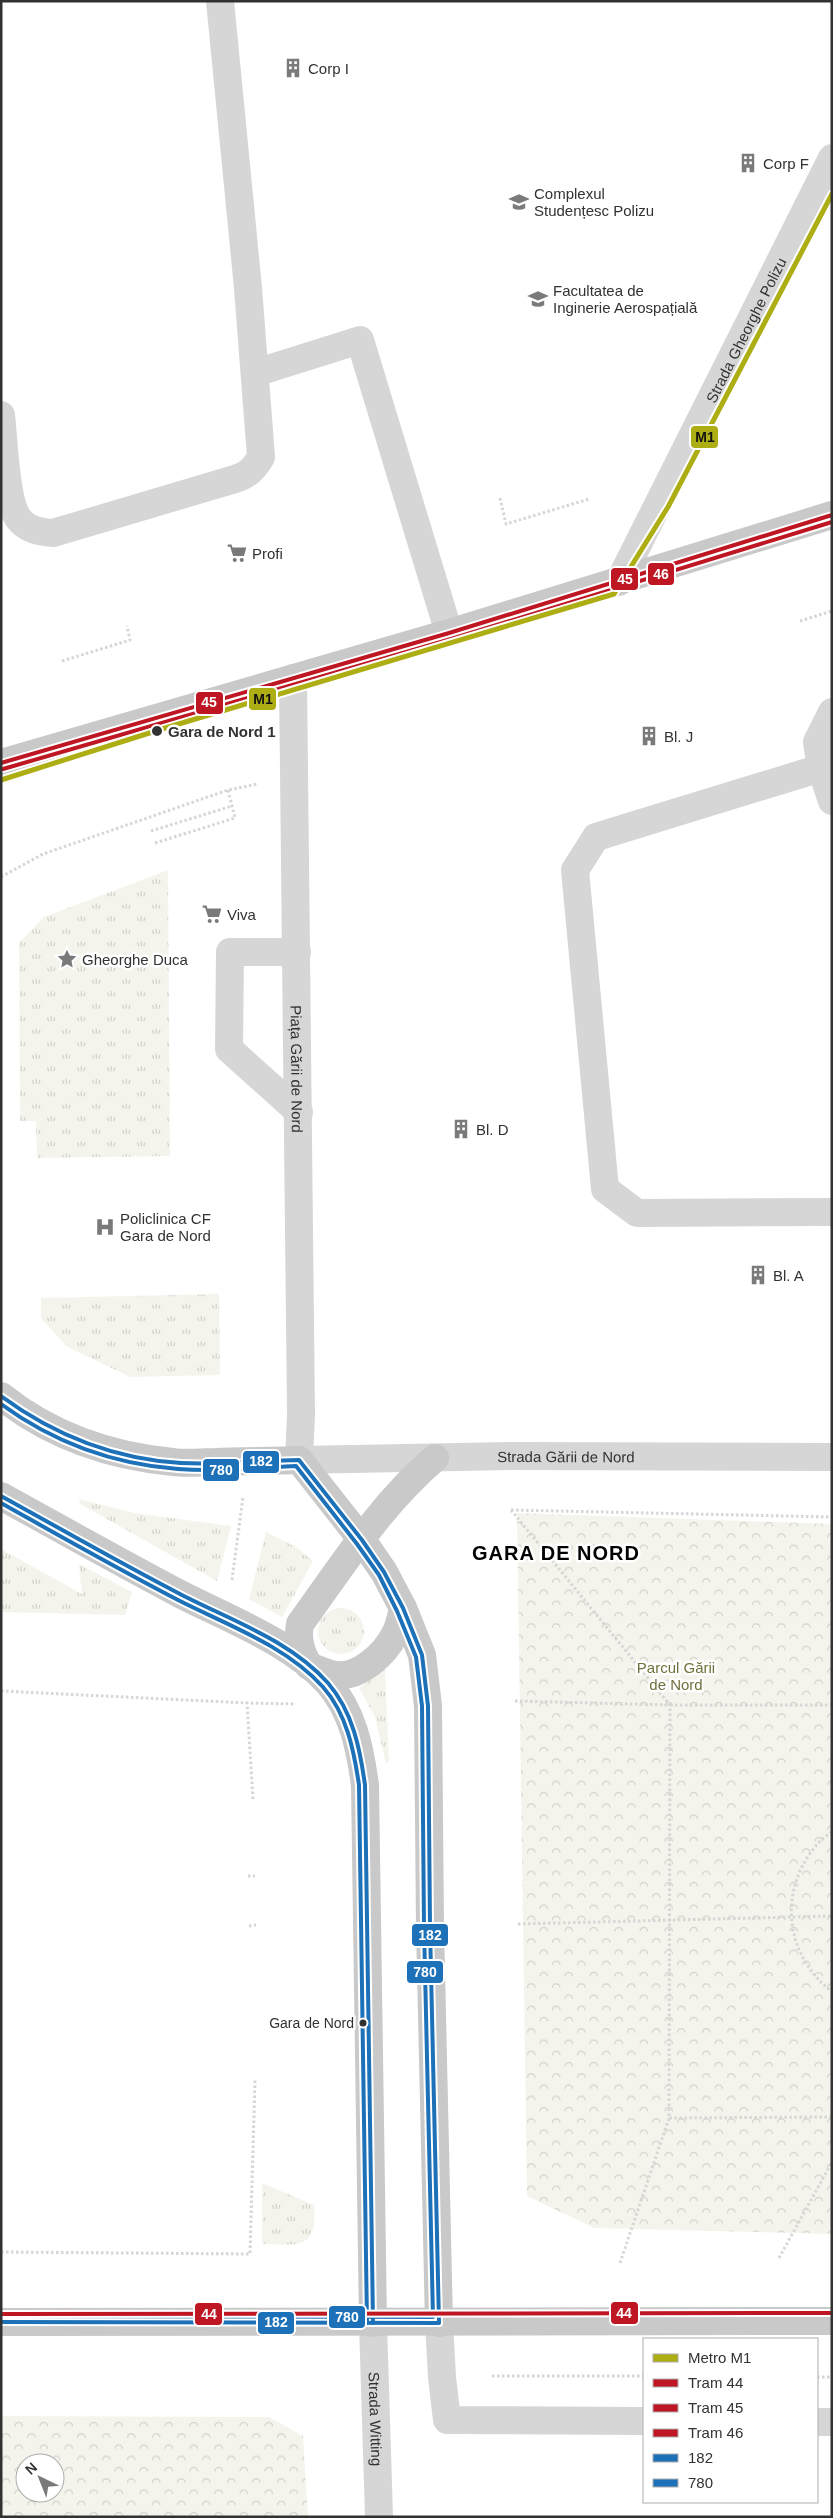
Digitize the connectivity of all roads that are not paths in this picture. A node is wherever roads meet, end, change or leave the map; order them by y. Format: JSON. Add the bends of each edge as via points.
{"nodes":[{"id":1,"x":220,"y":1,"type":"edge"},
{"id":2,"x":832,"y":158,"type":"edge"},
{"id":3,"x":255,"y":372,"type":"junction"},
{"id":4,"x":1,"y":415,"type":"edge"},
{"id":5,"x":832,"y":515,"type":"edge"},
{"id":6,"x":619,"y":582,"type":"junction"},
{"id":7,"x":449,"y":633,"type":"junction"},
{"id":8,"x":293,"y":678,"type":"junction"},
{"id":9,"x":832,"y":712,"type":"edge"},
{"id":10,"x":1,"y":763,"type":"edge"},
{"id":11,"x":821,"y":768,"type":"junction"},
{"id":12,"x":832,"y":801,"type":"edge"},
{"id":13,"x":298,"y":952,"type":"junction"},
{"id":14,"x":299,"y":1112,"type":"junction"},
{"id":15,"x":832,"y":1212,"type":"edge"},
{"id":16,"x":1,"y":1396,"type":"edge"},
{"id":17,"x":832,"y":1456,"type":"edge"},
{"id":18,"x":435,"y":1458,"type":"junction"},
{"id":19,"x":299,"y":1460,"type":"junction"},
{"id":20,"x":1,"y":1496,"type":"edge"},
{"id":21,"x":362,"y":1540,"type":"junction"},
{"id":22,"x":404,"y":1608,"type":"junction"},
{"id":23,"x":309,"y":1666,"type":"junction"},
{"id":24,"x":832,"y":2321,"type":"edge"},
{"id":25,"x":1,"y":2322,"type":"edge"},
{"id":26,"x":373,"y":2322,"type":"junction"},
{"id":27,"x":439,"y":2323,"type":"junction"},
{"id":28,"x":643,"y":2421,"type":"edge"},
{"id":29,"x":818,"y":2422,"type":"edge"},
{"id":30,"x":832,"y":2422,"type":"edge"},
{"id":31,"x":379,"y":2517,"type":"edge"}],
"edges":[{"from":1,"to":3,"type":"street"},
{"from":2,"to":6,"type":"street","name":"Strada Gheorghe Polizu"},
{"from":3,"to":4,"type":"street","via":[[261,457],[246,475],[53,533],[28,527],[11,505]]},
{"from":3,"to":7,"type":"street","via":[[360,340]]},
{"from":5,"to":6,"type":"main road"},
{"from":6,"to":7,"type":"main road"},
{"from":7,"to":8,"type":"main road"},
{"from":8,"to":10,"type":"main road"},
{"from":8,"to":13,"type":"street","name":"Piața Gării de Nord"},
{"from":9,"to":11,"type":"street","via":[[817,742]]},
{"from":11,"to":12,"type":"street"},
{"from":11,"to":15,"type":"street","via":[[596,837],[575,870],[606,1189],[637,1213]]},
{"from":13,"to":14,"type":"street","name":"Piața Gării de Nord"},
{"from":13,"to":14,"type":"street","via":[[230,952],[229,1049]]},
{"from":14,"to":19,"type":"street","name":"Piața Gării de Nord","via":[[302,1414]]},
{"from":16,"to":19,"type":"main road","via":[[53,1431],[90,1446],[127,1455],[175,1462]]},
{"from":17,"to":18,"type":"street","name":"Strada Gării de Nord"},
{"from":18,"to":19,"type":"street","name":"Strada Gării de Nord"},
{"from":18,"to":21,"type":"main road","via":[[408,1481]]},
{"from":19,"to":21,"type":"main road"},
{"from":20,"to":23,"type":"main road","via":[[262,1636]]},
{"from":21,"to":22,"type":"main road"},
{"from":21,"to":23,"type":"main road","via":[[300,1624],[300,1650]]},
{"from":22,"to":23,"type":"main road","via":[[395,1634],[384,1650],[366,1666],[352,1673],[336,1675]]},
{"from":22,"to":27,"type":"main road","via":[[422,1655],[428,1706]]},
{"from":23,"to":26,"type":"main road","via":[[328,1683],[347,1711],[360,1748],[365,1785]]},
{"from":24,"to":27,"type":"main road"},
{"from":25,"to":26,"type":"main road"},
{"from":26,"to":27,"type":"main road"},
{"from":26,"to":31,"type":"street","name":"Strada Witting"},
{"from":27,"to":28,"type":"street","via":[[447,2420]]},
{"from":29,"to":30,"type":"street"}]}
